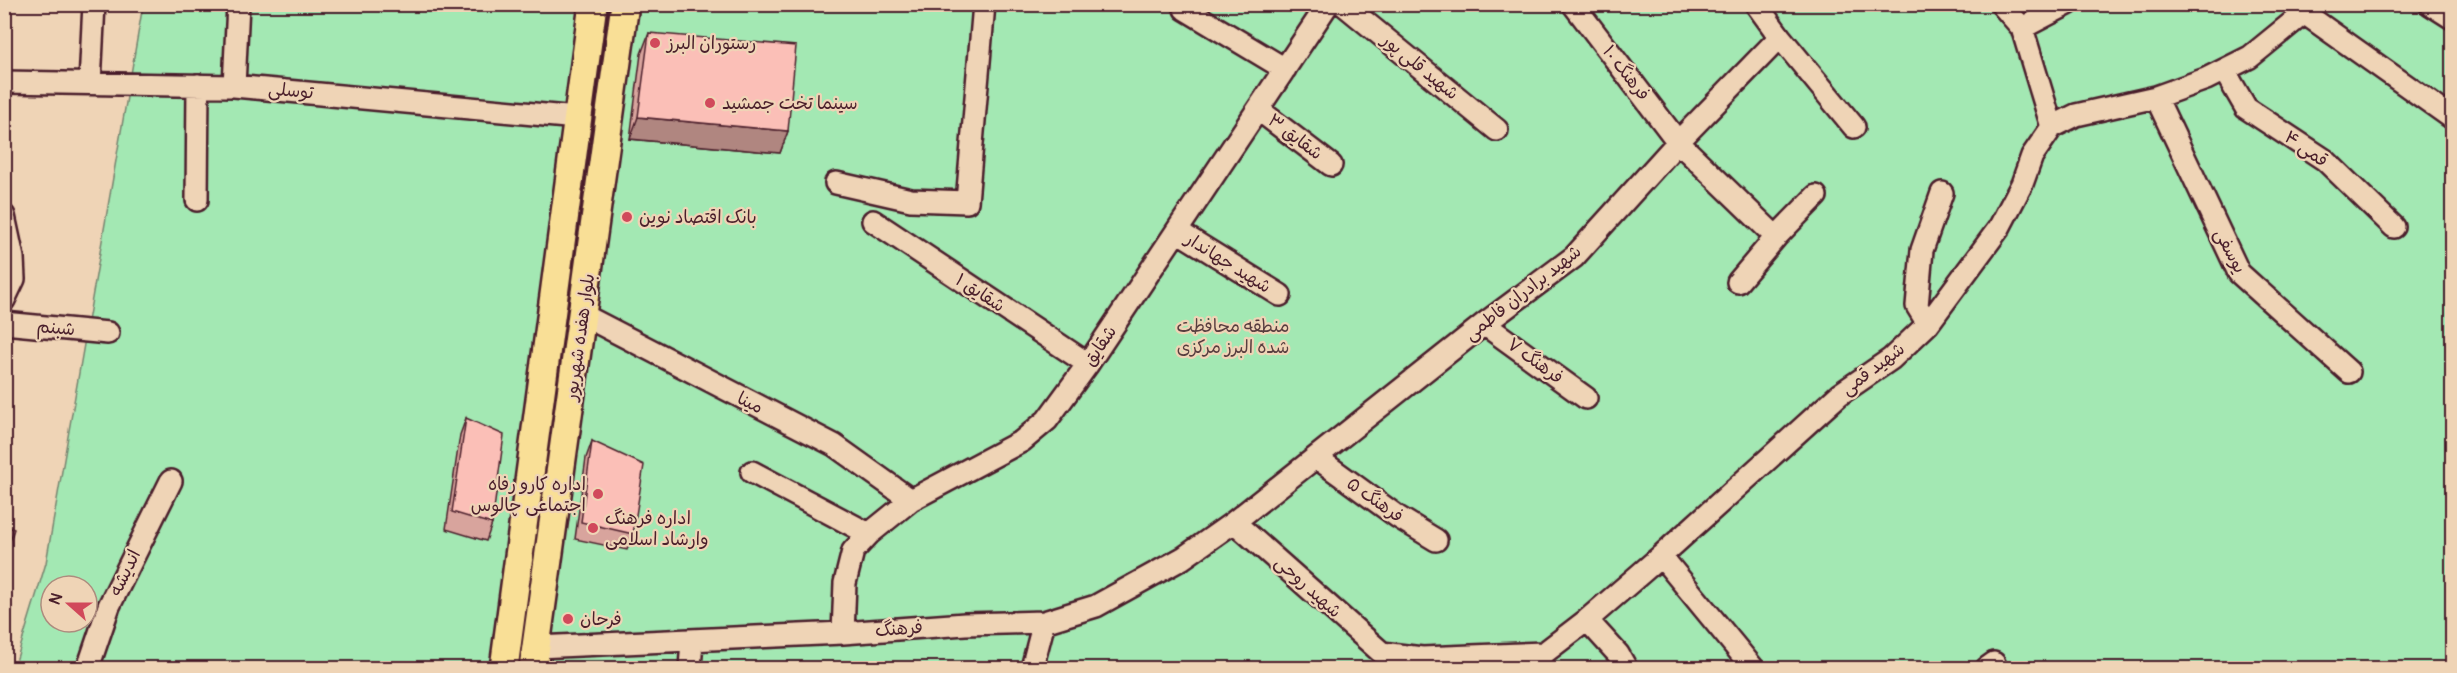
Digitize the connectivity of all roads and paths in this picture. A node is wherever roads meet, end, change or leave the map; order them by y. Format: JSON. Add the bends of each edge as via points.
{"nodes":[{"id":1,"x":94,"y":4,"type":"edge"},
{"id":2,"x":238,"y":4,"type":"edge"},
{"id":3,"x":593,"y":4,"type":"edge"},
{"id":4,"x":625,"y":4,"type":"edge"},
{"id":5,"x":984,"y":4,"type":"edge"},
{"id":6,"x":1328,"y":4,"type":"edge"},
{"id":7,"x":1343,"y":4,"type":"edge"},
{"id":8,"x":1573,"y":4,"type":"edge"},
{"id":9,"x":1756,"y":4,"type":"edge"},
{"id":10,"x":2001,"y":4,"type":"edge"},
{"id":11,"x":2068,"y":4,"type":"edge"},
{"id":12,"x":2430,"y":4,"type":"edge"},
{"id":13,"x":1185,"y":9,"type":"dead end"},
{"id":14,"x":2307,"y":9,"type":"edge"},
{"id":15,"x":2452,"y":18,"type":"edge"},
{"id":16,"x":2022,"y":28,"type":"junction"},
{"id":17,"x":1780,"y":37,"type":"junction"},
{"id":18,"x":1285,"y":69,"type":"junction"},
{"id":19,"x":2224,"y":70,"type":"junction"},
{"id":20,"x":4,"y":82,"type":"edge"},
{"id":21,"x":90,"y":83,"type":"junction"},
{"id":22,"x":198,"y":85,"type":"junction"},
{"id":23,"x":234,"y":86,"type":"junction"},
{"id":24,"x":2156,"y":97,"type":"junction"},
{"id":25,"x":1259,"y":110,"type":"junction"},
{"id":26,"x":577,"y":118,"type":"junction"},
{"id":27,"x":2452,"y":118,"type":"edge"},
{"id":28,"x":1854,"y":127,"type":"dead end"},
{"id":29,"x":2052,"y":127,"type":"junction"},
{"id":30,"x":1497,"y":130,"type":"dead end"},
{"id":31,"x":1678,"y":141,"type":"junction"},
{"id":32,"x":1331,"y":165,"type":"dead end"},
{"id":33,"x":836,"y":183,"type":"dead end"},
{"id":34,"x":1942,"y":193,"type":"dead end"},
{"id":35,"x":1816,"y":196,"type":"dead end"},
{"id":36,"x":197,"y":200,"type":"dead end"},
{"id":37,"x":4,"y":216,"type":"edge"},
{"id":38,"x":873,"y":221,"type":"dead end"},
{"id":39,"x":2394,"y":227,"type":"dead end"},
{"id":40,"x":1177,"y":231,"type":"junction"},
{"id":41,"x":1776,"y":237,"type":"junction"},
{"id":42,"x":1738,"y":282,"type":"dead end"},
{"id":43,"x":1280,"y":295,"type":"dead end"},
{"id":44,"x":4,"y":300,"type":"edge"},
{"id":45,"x":583,"y":315,"type":"junction"},
{"id":46,"x":4,"y":323,"type":"edge"},
{"id":47,"x":1484,"y":324,"type":"junction"},
{"id":48,"x":1928,"y":324,"type":"junction"},
{"id":49,"x":108,"y":333,"type":"dead end"},
{"id":50,"x":1088,"y":364,"type":"junction"},
{"id":51,"x":2349,"y":372,"type":"dead end"},
{"id":52,"x":1586,"y":398,"type":"dead end"},
{"id":53,"x":1317,"y":458,"type":"junction"},
{"id":54,"x":752,"y":472,"type":"dead end"},
{"id":55,"x":171,"y":481,"type":"dead end"},
{"id":56,"x":911,"y":500,"type":"junction"},
{"id":57,"x":1234,"y":522,"type":"junction"},
{"id":58,"x":869,"y":534,"type":"junction"},
{"id":59,"x":1436,"y":540,"type":"dead end"},
{"id":60,"x":1661,"y":556,"type":"junction"},
{"id":61,"x":1587,"y":620,"type":"junction"},
{"id":62,"x":1044,"y":622,"type":"junction"},
{"id":63,"x":843,"y":633,"type":"junction"},
{"id":64,"x":692,"y":641,"type":"junction"},
{"id":65,"x":1382,"y":653,"type":"joint"},
{"id":66,"x":535,"y":658,"type":"edge"},
{"id":67,"x":1548,"y":661,"type":"edge"},
{"id":68,"x":1417,"y":663,"type":"edge"},
{"id":69,"x":88,"y":669,"type":"edge"},
{"id":70,"x":504,"y":669,"type":"edge"},
{"id":71,"x":690,"y":669,"type":"edge"},
{"id":72,"x":1032,"y":669,"type":"edge"},
{"id":73,"x":1626,"y":669,"type":"edge"},
{"id":74,"x":1753,"y":669,"type":"edge"}],
"edges":[{"from":1,"to":21,"type":"street"},
{"from":2,"to":23,"type":"street"},
{"from":3,"to":26,"type":"main road","name":"بلوار هفده شهریور"},
{"from":4,"to":45,"type":"main road","name":"بلوار هفده شهریور"},
{"from":5,"to":33,"type":"street","via":[[967,202],[911,200]]},
{"from":6,"to":18,"type":"street","name":"شقایق"},
{"from":7,"to":30,"type":"street","name":"شهید قلی پور"},
{"from":8,"to":31,"type":"street","name":"فرهنگ ۱۰"},
{"from":9,"to":17,"type":"street"},
{"from":10,"to":16,"type":"street"},
{"from":11,"to":16,"type":"street"},
{"from":12,"to":15,"type":"street"},
{"from":13,"to":18,"type":"street"},
{"from":14,"to":19,"type":"street","via":[[2250,57]]},
{"from":14,"to":27,"type":"street"},
{"from":16,"to":29,"type":"street"},
{"from":17,"to":28,"type":"street"},
{"from":17,"to":31,"type":"street","name":"شهید برادران فاطمی"},
{"from":18,"to":25,"type":"street","name":"شقایق"},
{"from":19,"to":24,"type":"street"},
{"from":19,"to":39,"type":"street","name":"قمی ۴","via":[[2246,108],[2325,160]]},
{"from":20,"to":21,"type":"street","name":"توسلی"},
{"from":21,"to":22,"type":"street","name":"توسلی"},
{"from":22,"to":23,"type":"street","name":"توسلی"},
{"from":22,"to":36,"type":"street"},
{"from":23,"to":26,"type":"street","name":"توسلی"},
{"from":24,"to":29,"type":"street","via":[[2076,115]]},
{"from":24,"to":51,"type":"street","name":"یوسفی","via":[[2239,273]]},
{"from":25,"to":32,"type":"street","name":"شقایق ۳"},
{"from":25,"to":40,"type":"street","name":"شقایق"},
{"from":26,"to":70,"type":"main road","name":"بلوار هفده شهریور"},
{"from":29,"to":48,"type":"street","name":"شهید قمی","via":[[2032,156],[2000,228]]},
{"from":31,"to":41,"type":"street","name":"فرهنگ ۱۰"},
{"from":31,"to":47,"type":"street","name":"شهید برادران فاطمی","via":[[1574,257]]},
{"from":34,"to":48,"type":"street","via":[[1922,250],[1917,306]]},
{"from":35,"to":41,"type":"street"},
{"from":37,"to":44,"type":"street","via":[[14,279]]},
{"from":38,"to":50,"type":"street","name":"شقایق ۱"},
{"from":40,"to":43,"type":"street","name":"شهید جهاندار"},
{"from":40,"to":50,"type":"street","name":"شقایق"},
{"from":41,"to":42,"type":"street"},
{"from":45,"to":56,"type":"street","name":"مینا","via":[[834,445]]},
{"from":45,"to":66,"type":"main road","name":"بلوار هفده شهریور"},
{"from":46,"to":49,"type":"street","name":"شبنم"},
{"from":47,"to":52,"type":"street","name":"فرهنگ ۷"},
{"from":47,"to":53,"type":"street","name":"شهید برادران فاطمی"},
{"from":48,"to":60,"type":"street","name":"شهید قمی","via":[[1891,359],[1840,394]]},
{"from":50,"to":56,"type":"street","name":"شقایق","via":[[1047,420],[1022,441]]},
{"from":53,"to":57,"type":"street","name":"شهید برادران فاطمی"},
{"from":53,"to":59,"type":"street","name":"فرهنگ ۵"},
{"from":54,"to":58,"type":"street"},
{"from":55,"to":69,"type":"street","name":"اندیشه","via":[[109,606]]},
{"from":56,"to":58,"type":"street","name":"شقایق"},
{"from":57,"to":62,"type":"street","name":"فرهنگ","via":[[1183,558],[1096,606]]},
{"from":57,"to":65,"type":"street","name":"شهید روحی"},
{"from":58,"to":63,"type":"street","name":"شقایق","via":[[853,550],[845,583]]},
{"from":60,"to":61,"type":"street","name":"شهید قمی"},
{"from":60,"to":74,"type":"street"},
{"from":61,"to":67,"type":"street","name":"شهید قمی"},
{"from":61,"to":73,"type":"street","via":[[1618,654]]},
{"from":62,"to":63,"type":"street","name":"فرهنگ"},
{"from":62,"to":72,"type":"street"},
{"from":63,"to":64,"type":"street","name":"فرهنگ"},
{"from":64,"to":66,"type":"street","name":"فرهنگ"},
{"from":64,"to":71,"type":"street"},
{"from":65,"to":68,"type":"street","name":"شهید قمی"},
{"from":67,"to":68,"type":"street","name":"شهید قمی"}]}
